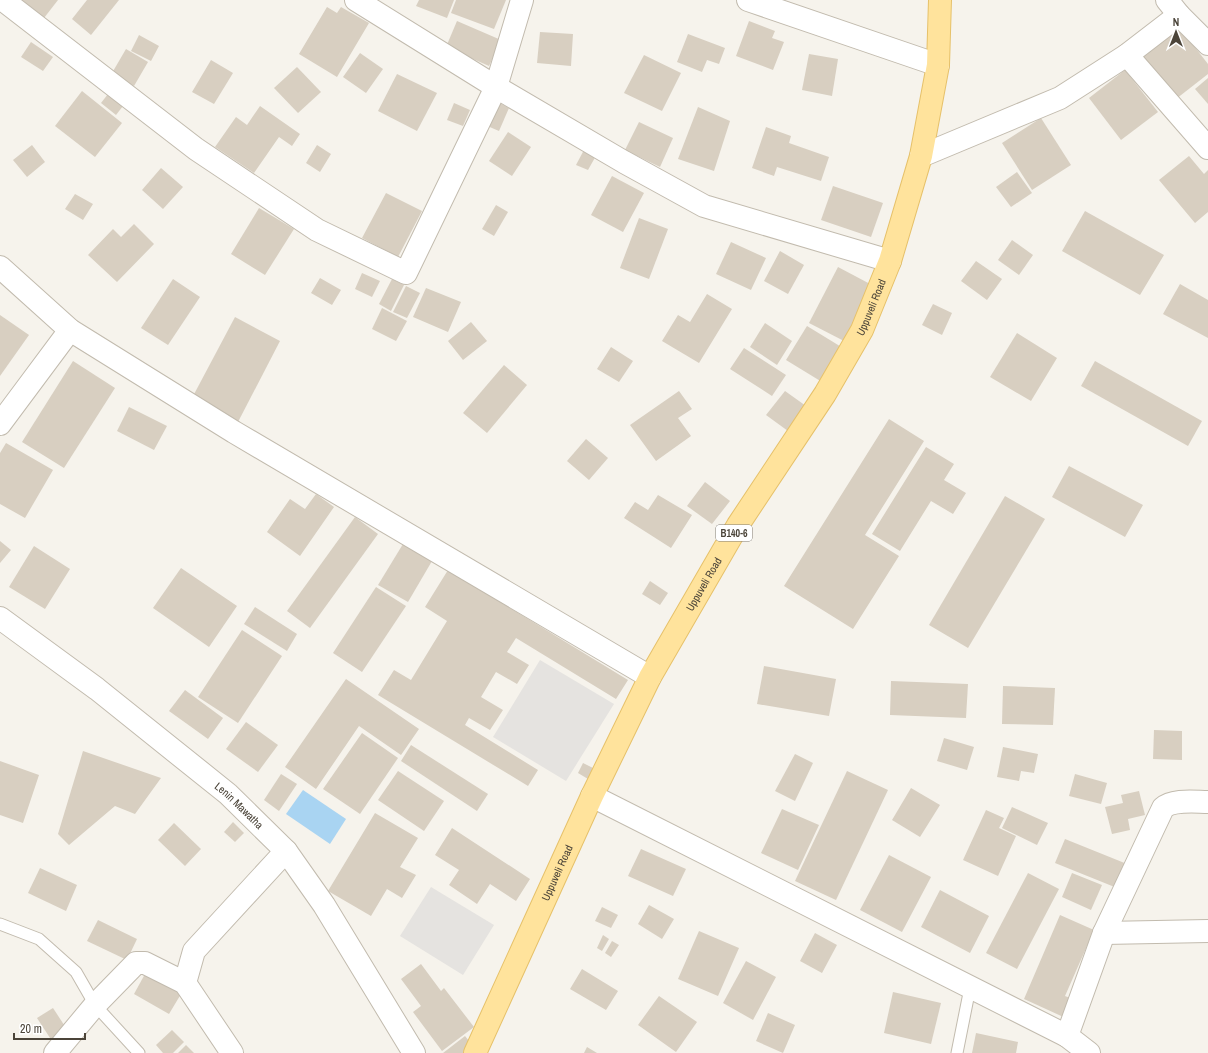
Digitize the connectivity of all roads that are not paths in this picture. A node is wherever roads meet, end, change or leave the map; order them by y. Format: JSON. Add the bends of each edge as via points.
{"nodes":[{"id":1,"x":4,"y":0,"type":"edge"},
{"id":2,"x":356,"y":0,"type":"edge"},
{"id":3,"x":522,"y":0,"type":"edge"},
{"id":4,"x":748,"y":0,"type":"edge"},
{"id":5,"x":940,"y":0,"type":"edge"},
{"id":6,"x":1172,"y":7,"type":"edge"},
{"id":7,"x":1208,"y":44,"type":"edge"},
{"id":8,"x":1127,"y":55,"type":"junction"},
{"id":9,"x":938,"y":65,"type":"junction"},
{"id":10,"x":496,"y":87,"type":"junction"},
{"id":11,"x":1208,"y":148,"type":"edge"},
{"id":12,"x":921,"y":156,"type":"junction"},
{"id":13,"x":890,"y":261,"type":"junction"},
{"id":14,"x":0,"y":267,"type":"edge"},
{"id":15,"x":70,"y":330,"type":"junction"},
{"id":16,"x":0,"y":424,"type":"edge"},
{"id":17,"x":0,"y":618,"type":"edge"},
{"id":18,"x":650,"y":677,"type":"junction"},
{"id":19,"x":592,"y":796,"type":"junction"},
{"id":20,"x":1208,"y":802,"type":"edge"},
{"id":21,"x":286,"y":851,"type":"junction"},
{"id":22,"x":0,"y":924,"type":"edge"},
{"id":23,"x":1208,"y":931,"type":"edge"},
{"id":24,"x":1104,"y":933,"type":"junction"},
{"id":25,"x":185,"y":983,"type":"junction"},
{"id":26,"x":970,"y":988,"type":"junction"},
{"id":27,"x":95,"y":1005,"type":"junction"},
{"id":28,"x":1067,"y":1036,"type":"junction"},
{"id":29,"x":55,"y":1053,"type":"edge"},
{"id":30,"x":139,"y":1053,"type":"edge"},
{"id":31,"x":232,"y":1053,"type":"edge"},
{"id":32,"x":414,"y":1053,"type":"edge"},
{"id":33,"x":475,"y":1053,"type":"edge"},
{"id":34,"x":956,"y":1053,"type":"edge"},
{"id":35,"x":1089,"y":1053,"type":"edge"}],
"edges":[{"from":1,"to":10,"type":"street","via":[[202,153],[317,230],[406,273]]},
{"from":2,"to":10,"type":"street"},
{"from":3,"to":10,"type":"street"},
{"from":4,"to":9,"type":"street"},
{"from":5,"to":9,"type":"main road","name":"Uppuveli Road","number":"B140-6"},
{"from":6,"to":7,"type":"street"},
{"from":6,"to":8,"type":"street"},
{"from":8,"to":11,"type":"street"},
{"from":8,"to":12,"type":"street","via":[[1060,98]]},
{"from":9,"to":12,"type":"main road","name":"Uppuveli Road","number":"B140-6"},
{"from":10,"to":13,"type":"street","via":[[704,206]]},
{"from":12,"to":13,"type":"main road","name":"Uppuveli Road","number":"B140-6"},
{"from":13,"to":18,"type":"main road","name":"Uppuveli Road","number":"B140-6","via":[[862,330],[828,388],[738,525]]},
{"from":14,"to":15,"type":"street"},
{"from":15,"to":16,"type":"street"},
{"from":15,"to":18,"type":"street","via":[[234,432]]},
{"from":17,"to":21,"type":"street","name":"Lenin Mawatha","via":[[97,689],[222,790]]},
{"from":18,"to":19,"type":"main road","name":"Uppuveli Road","number":"B140-6"},
{"from":19,"to":26,"type":"street"},
{"from":19,"to":33,"type":"main road","name":"Uppuveli Road","number":"B140-6"},
{"from":20,"to":24,"type":"street","via":[[1174,803],[1163,808]]},
{"from":21,"to":25,"type":"street","via":[[194,951]]},
{"from":21,"to":32,"type":"street","name":"Lenin Mawatha","via":[[324,905]]},
{"from":22,"to":27,"type":"lane","via":[[39,939],[76,972]]},
{"from":23,"to":24,"type":"street"},
{"from":24,"to":28,"type":"street"},
{"from":25,"to":27,"type":"street","via":[[145,963],[136,963]]},
{"from":25,"to":31,"type":"street"},
{"from":26,"to":28,"type":"street"},
{"from":26,"to":34,"type":"lane"},
{"from":27,"to":29,"type":"street"},
{"from":27,"to":30,"type":"lane"},
{"from":28,"to":35,"type":"street"}]}
